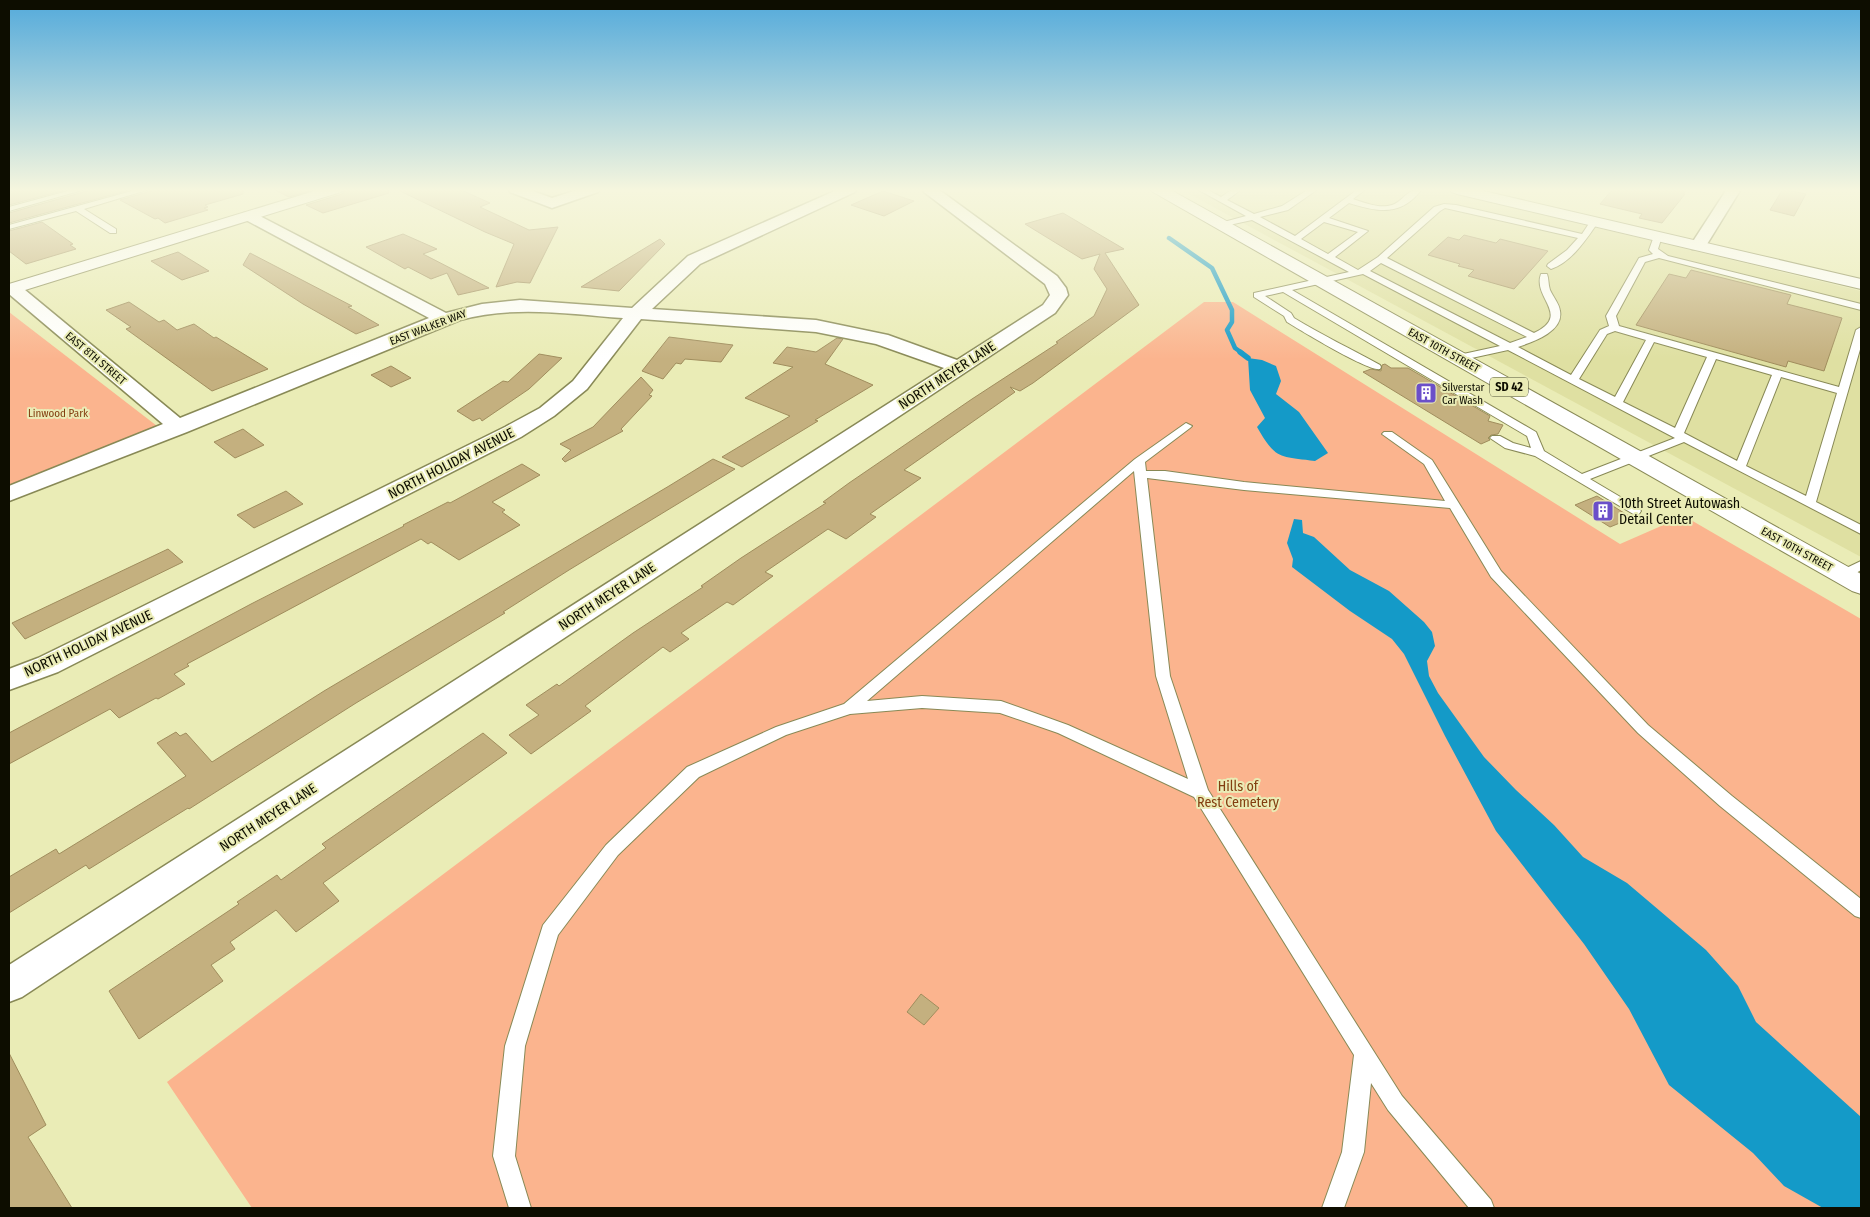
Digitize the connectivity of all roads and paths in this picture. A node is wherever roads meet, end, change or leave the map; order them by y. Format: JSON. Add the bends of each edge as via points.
{"nodes":[{"id":1,"x":150,"y":246,"type":"edge"},
{"id":2,"x":305,"y":246,"type":"edge"},
{"id":3,"x":725,"y":246,"type":"edge"},
{"id":4,"x":1006,"y":246,"type":"edge"},
{"id":5,"x":1260,"y":246,"type":"edge"},
{"id":6,"x":1306,"y":246,"type":"edge"},
{"id":7,"x":1346,"y":246,"type":"edge"},
{"id":8,"x":1396,"y":246,"type":"edge"},
{"id":9,"x":1576,"y":246,"type":"edge"},
{"id":10,"x":1655,"y":246,"type":"edge"},
{"id":11,"x":1698,"y":246,"type":"edge"},
{"id":12,"x":1658,"y":255,"type":"junction"},
{"id":13,"x":1328,"y":257,"type":"junction"},
{"id":14,"x":1381,"y":259,"type":"junction"},
{"id":15,"x":1551,"y":266,"type":"dead end"},
{"id":16,"x":1360,"y":271,"type":"junction"},
{"id":17,"x":1544,"y":276,"type":"dead end"},
{"id":18,"x":1320,"y":280,"type":"junction"},
{"id":19,"x":1861,"y":284,"type":"edge"},
{"id":20,"x":10,"y":288,"type":"edge"},
{"id":21,"x":1284,"y":289,"type":"junction"},
{"id":22,"x":1861,"y":306,"type":"edge"},
{"id":23,"x":636,"y":314,"type":"junction"},
{"id":24,"x":444,"y":320,"type":"junction"},
{"id":25,"x":1615,"y":328,"type":"junction"},
{"id":26,"x":1861,"y":330,"type":"edge"},
{"id":27,"x":1534,"y":337,"type":"junction"},
{"id":28,"x":1652,"y":337,"type":"junction"},
{"id":29,"x":1509,"y":346,"type":"junction"},
{"id":30,"x":1713,"y":354,"type":"junction"},
{"id":31,"x":1399,"y":357,"type":"junction"},
{"id":32,"x":1458,"y":358,"type":"junction"},
{"id":33,"x":960,"y":367,"type":"junction"},
{"id":34,"x":1778,"y":373,"type":"junction"},
{"id":35,"x":1573,"y":380,"type":"junction"},
{"id":36,"x":1843,"y":391,"type":"junction"},
{"id":37,"x":1617,"y":402,"type":"junction"},
{"id":38,"x":1186,"y":426,"type":"dead end"},
{"id":39,"x":179,"y":427,"type":"junction"},
{"id":40,"x":1388,"y":434,"type":"dead end"},
{"id":41,"x":1681,"y":436,"type":"junction"},
{"id":42,"x":1496,"y":438,"type":"dead end"},
{"id":43,"x":1539,"y":453,"type":"junction"},
{"id":44,"x":1634,"y":458,"type":"junction"},
{"id":45,"x":1740,"y":467,"type":"junction"},
{"id":46,"x":1140,"y":468,"type":"junction"},
{"id":47,"x":1582,"y":478,"type":"junction"},
{"id":48,"x":9,"y":494,"type":"edge"},
{"id":49,"x":1810,"y":503,"type":"junction"},
{"id":50,"x":1453,"y":505,"type":"junction"},
{"id":51,"x":1635,"y":511,"type":"dead end"},
{"id":52,"x":1861,"y":530,"type":"edge"},
{"id":53,"x":1855,"y":575,"type":"edge"},
{"id":54,"x":9,"y":680,"type":"edge"},
{"id":55,"x":849,"y":708,"type":"junction"},
{"id":56,"x":1200,"y":792,"type":"junction"},
{"id":57,"x":1861,"y":910,"type":"edge"},
{"id":58,"x":9,"y":986,"type":"edge"},
{"id":59,"x":1364,"y":1054,"type":"junction"},
{"id":60,"x":520,"y":1208,"type":"edge"},
{"id":61,"x":1333,"y":1208,"type":"edge"},
{"id":62,"x":1483,"y":1208,"type":"edge"}],
"edges":[{"from":1,"to":20,"type":"main road"},
{"from":2,"to":24,"type":"street"},
{"from":3,"to":23,"type":"street","name":"NORTH HOLIDAY AVENUE","via":[[694,260]]},
{"from":4,"to":33,"type":"street","name":"NORTH MEYER LANE","via":[[1051,280],[1059,295],[1039,317]]},
{"from":5,"to":18,"type":"main road","name":"EAST 10TH STREET","number":"SD 42"},
{"from":6,"to":13,"type":"lane"},
{"from":7,"to":13,"type":"lane"},
{"from":8,"to":14,"type":"lane"},
{"from":9,"to":15,"type":"lane"},
{"from":10,"to":12,"type":"lane","via":[[1653,250]]},
{"from":11,"to":19,"type":"main road"},
{"from":12,"to":22,"type":"lane"},
{"from":12,"to":25,"type":"lane","via":[[1642,260],[1610,316]]},
{"from":13,"to":16,"type":"lane"},
{"from":14,"to":16,"type":"lane"},
{"from":14,"to":27,"type":"lane"},
{"from":16,"to":18,"type":"lane"},
{"from":16,"to":29,"type":"lane"},
{"from":17,"to":27,"type":"lane","via":[[1545,289],[1556,317],[1550,328]]},
{"from":18,"to":21,"type":"lane"},
{"from":18,"to":32,"type":"main road","name":"EAST 10TH STREET","number":"SD 42"},
{"from":20,"to":39,"type":"street","name":"EAST 8TH STREET"},
{"from":21,"to":31,"type":"lane"},
{"from":21,"to":31,"type":"lane","via":[[1257,295],[1336,339],[1338,346],[1374,366]]},
{"from":23,"to":24,"type":"street","name":"EAST WALKER WAY","via":[[520,305],[479,309]]},
{"from":23,"to":33,"type":"street","name":"EAST WALKER WAY","via":[[816,326],[882,339]]},
{"from":23,"to":54,"type":"street","name":"NORTH HOLIDAY AVENUE","via":[[580,385],[547,412],[513,432],[93,643]]},
{"from":24,"to":39,"type":"street","name":"EAST WALKER WAY"},
{"from":25,"to":28,"type":"lane"},
{"from":25,"to":35,"type":"lane","via":[[1603,332]]},
{"from":26,"to":36,"type":"lane"},
{"from":27,"to":29,"type":"lane"},
{"from":28,"to":30,"type":"lane"},
{"from":28,"to":37,"type":"lane"},
{"from":29,"to":32,"type":"lane"},
{"from":29,"to":35,"type":"lane"},
{"from":30,"to":34,"type":"lane"},
{"from":30,"to":41,"type":"lane"},
{"from":31,"to":43,"type":"lane","via":[[1532,434]]},
{"from":32,"to":44,"type":"main road","name":"EAST 10TH STREET","number":"SD 42"},
{"from":33,"to":58,"type":"street","name":"NORTH MEYER LANE"},
{"from":34,"to":36,"type":"lane"},
{"from":34,"to":45,"type":"lane"},
{"from":35,"to":37,"type":"lane"},
{"from":36,"to":49,"type":"lane"},
{"from":37,"to":41,"type":"lane"},
{"from":38,"to":46,"type":"lane"},
{"from":39,"to":48,"type":"street","name":"EAST WALKER WAY"},
{"from":40,"to":50,"type":"lane","via":[[1428,462]]},
{"from":41,"to":44,"type":"lane"},
{"from":41,"to":45,"type":"lane"},
{"from":42,"to":43,"type":"lane","via":[[1509,446]]},
{"from":43,"to":47,"type":"lane"},
{"from":44,"to":47,"type":"lane"},
{"from":44,"to":53,"type":"main road","name":"EAST 10TH STREET","number":"SD 42"},
{"from":45,"to":49,"type":"lane"},
{"from":46,"to":50,"type":"lane","via":[[1165,475],[1244,486]]},
{"from":46,"to":55,"type":"lane"},
{"from":46,"to":56,"type":"lane","via":[[1163,676]]},
{"from":47,"to":51,"type":"lane"},
{"from":49,"to":52,"type":"lane"},
{"from":50,"to":57,"type":"lane","via":[[1496,574],[1643,728],[1726,801]]},
{"from":55,"to":56,"type":"lane","via":[[922,702],[1001,707],[1063,729]]},
{"from":55,"to":60,"type":"lane","via":[[781,731],[693,772],[612,850],[550,931],[515,1046],[504,1156]]},
{"from":56,"to":59,"type":"lane"},
{"from":59,"to":61,"type":"lane","via":[[1354,1152]]},
{"from":59,"to":62,"type":"lane","via":[[1394,1103]]}]}
